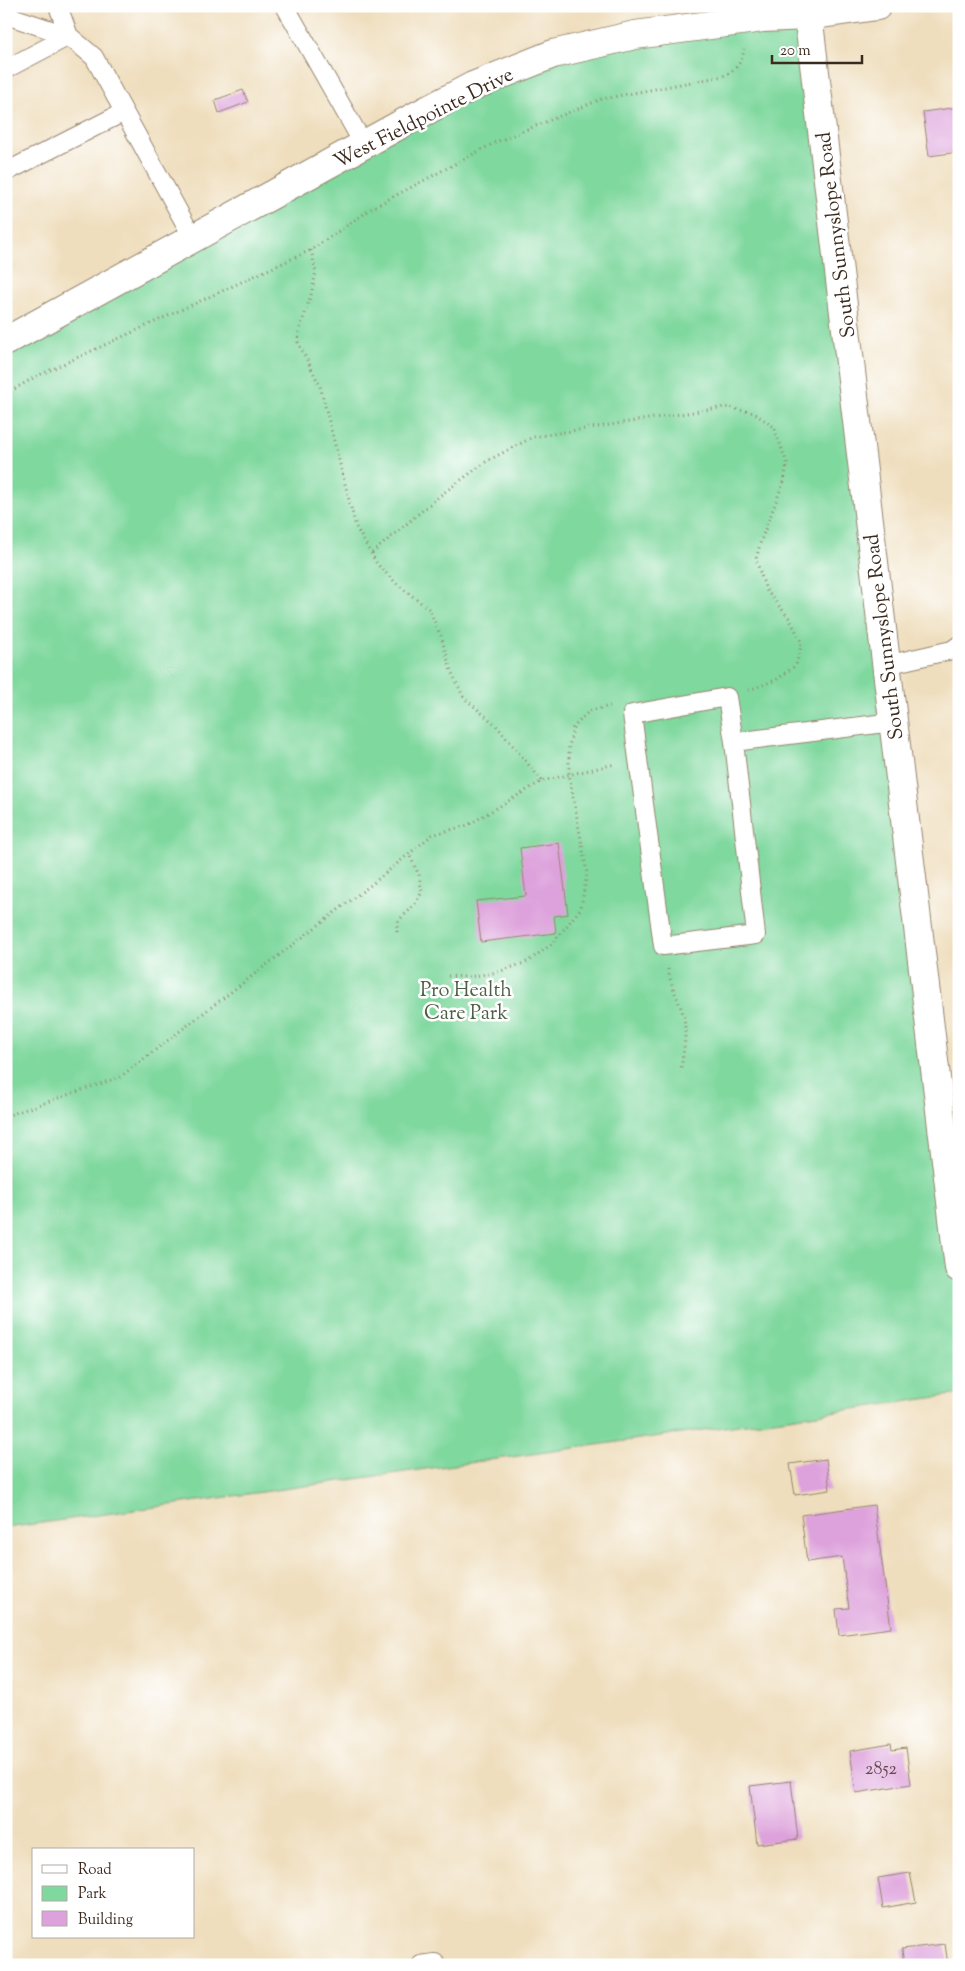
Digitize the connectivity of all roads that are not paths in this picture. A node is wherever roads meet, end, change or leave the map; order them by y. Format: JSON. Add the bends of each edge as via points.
{"nodes":[{"id":1,"x":58,"y":6,"type":"edge"},
{"id":2,"x":285,"y":6,"type":"edge"},
{"id":3,"x":877,"y":6,"type":"edge"},
{"id":4,"x":808,"y":11,"type":"edge"},
{"id":5,"x":6,"y":15,"type":"edge"},
{"id":6,"x":69,"y":36,"type":"junction"},
{"id":7,"x":6,"y":69,"type":"edge"},
{"id":8,"x":124,"y":112,"type":"junction"},
{"id":9,"x":364,"y":145,"type":"junction"},
{"id":10,"x":6,"y":172,"type":"edge"},
{"id":11,"x":193,"y":238,"type":"junction"},
{"id":12,"x":6,"y":341,"type":"edge"},
{"id":13,"x":959,"y":646,"type":"edge"},
{"id":14,"x":886,"y":665,"type":"junction"},
{"id":15,"x":893,"y":722,"type":"junction"},
{"id":16,"x":734,"y":742,"type":"junction"},
{"id":17,"x":959,"y":1268,"type":"edge"}],
"edges":[{"from":1,"to":6,"type":"lane"},
{"from":2,"to":9,"type":"lane"},
{"from":3,"to":4,"type":"street","name":"West Fieldpointe Drive"},
{"from":4,"to":9,"type":"street","name":"West Fieldpointe Drive","via":[[635,34],[553,54],[473,86]]},
{"from":4,"to":14,"type":"street","name":"South Sunnyslope Road"},
{"from":5,"to":6,"type":"lane"},
{"from":6,"to":7,"type":"lane"},
{"from":6,"to":8,"type":"lane","via":[[94,57]]},
{"from":8,"to":10,"type":"lane"},
{"from":8,"to":11,"type":"lane"},
{"from":9,"to":11,"type":"street","name":"West Fieldpointe Drive"},
{"from":11,"to":12,"type":"street","name":"West Fieldpointe Drive"},
{"from":13,"to":14,"type":"lane"},
{"from":14,"to":15,"type":"street","name":"South Sunnyslope Road"},
{"from":15,"to":16,"type":"lane"},
{"from":15,"to":17,"type":"street","name":"South Sunnyslope Road"},
{"from":16,"to":16,"type":"lane","via":[[756,935],[663,946],[632,714],[728,697]]}]}
